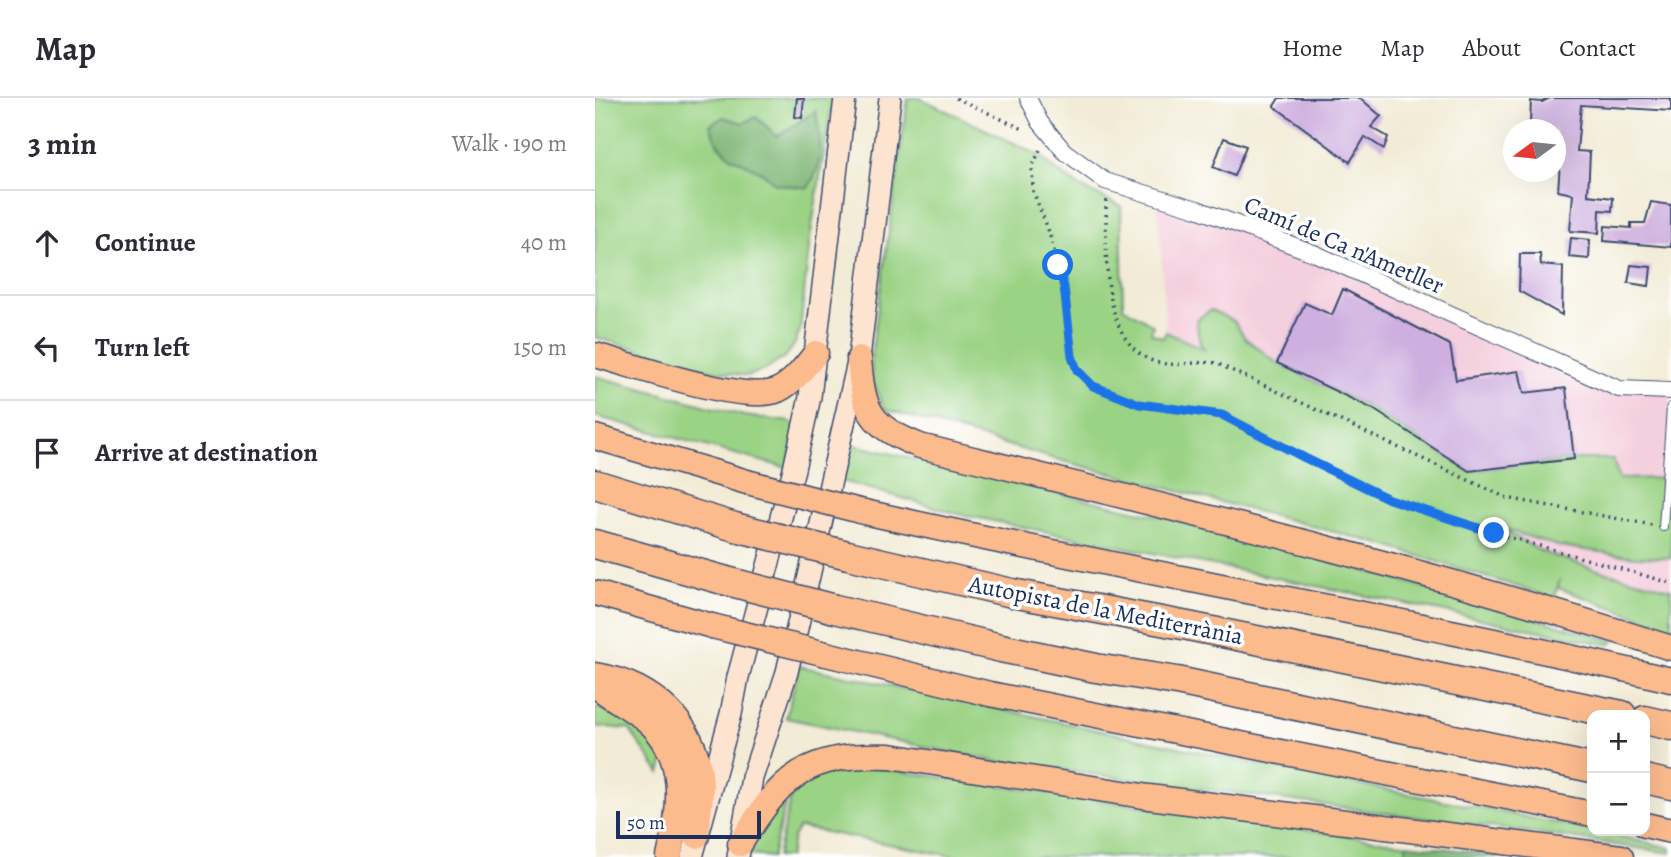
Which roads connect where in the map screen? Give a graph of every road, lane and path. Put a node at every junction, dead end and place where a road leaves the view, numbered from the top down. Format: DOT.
graph roads {
  1 [pos="845,98"];
  2 [pos="890,98"];
  3 [pos="956,98"];
  4 [pos="1028,98"];
  5 [pos="1031,133"];
  6 [pos="1039,150"];
  7 [pos="1105,194"];
  8 [pos="816,353"];
  9 [pos="595,355"];
  10 [pos="859,358"];
  11 [pos="1671,391"];
  12 [pos="1671,407"];
  13 [pos="595,436"];
  14 [pos="595,484"];
  15 [pos="1663,527"];
  16 [pos="595,544"];
  17 [pos="1671,583"];
  18 [pos="595,593"];
  19 [pos="1671,648"];
  20 [pos="595,675"];
  21 [pos="1671,680"];
  22 [pos="595,685"];
  23 [pos="1598,710"];
  24 [pos="1650,721"];
  25 [pos="1671,726"];
  26 [pos="1587,767"];
  27 [pos="1650,780"];
  28 [pos="1671,785"];
  29 [pos="1587,813"];
  30 [pos="1650,826"];
  31 [pos="1671,831"];
  32 [pos="694,847"];
  33 [pos="739,850"];
  34 [pos="669,857"];
  35 [pos="1621,857"];
  1 -- 8 [label="main road"];
  2 -- 10 [label="main road"];
  3 -- 5 [label="path"];
  4 -- 11 [label="street, Camí de Ca n'Ametller"];
  6 -- 17 [label="path"];
  7 -- 15 [label="path"];
  8 -- 9 [label="highway"];
  8 -- 32 [label="main road"];
  10 -- 19 [label="highway"];
  10 -- 33 [label="main road"];
  12 -- 15 [label="lane"];
  13 -- 21 [label="highway, bridge"];
  14 -- 23 [label="highway, Autopista de la Mediterrània, bridge"];
  16 -- 26 [label="highway, bridge"];
  18 -- 29 [label="highway, bridge"];
  20 -- 32 [label="highway"];
  22 -- 34 [label="highway"];
  24 -- 25 [label="highway"];
  27 -- 28 [label="highway"];
  30 -- 31 [label="highway"];
  33 -- 35 [label="highway"];
}
